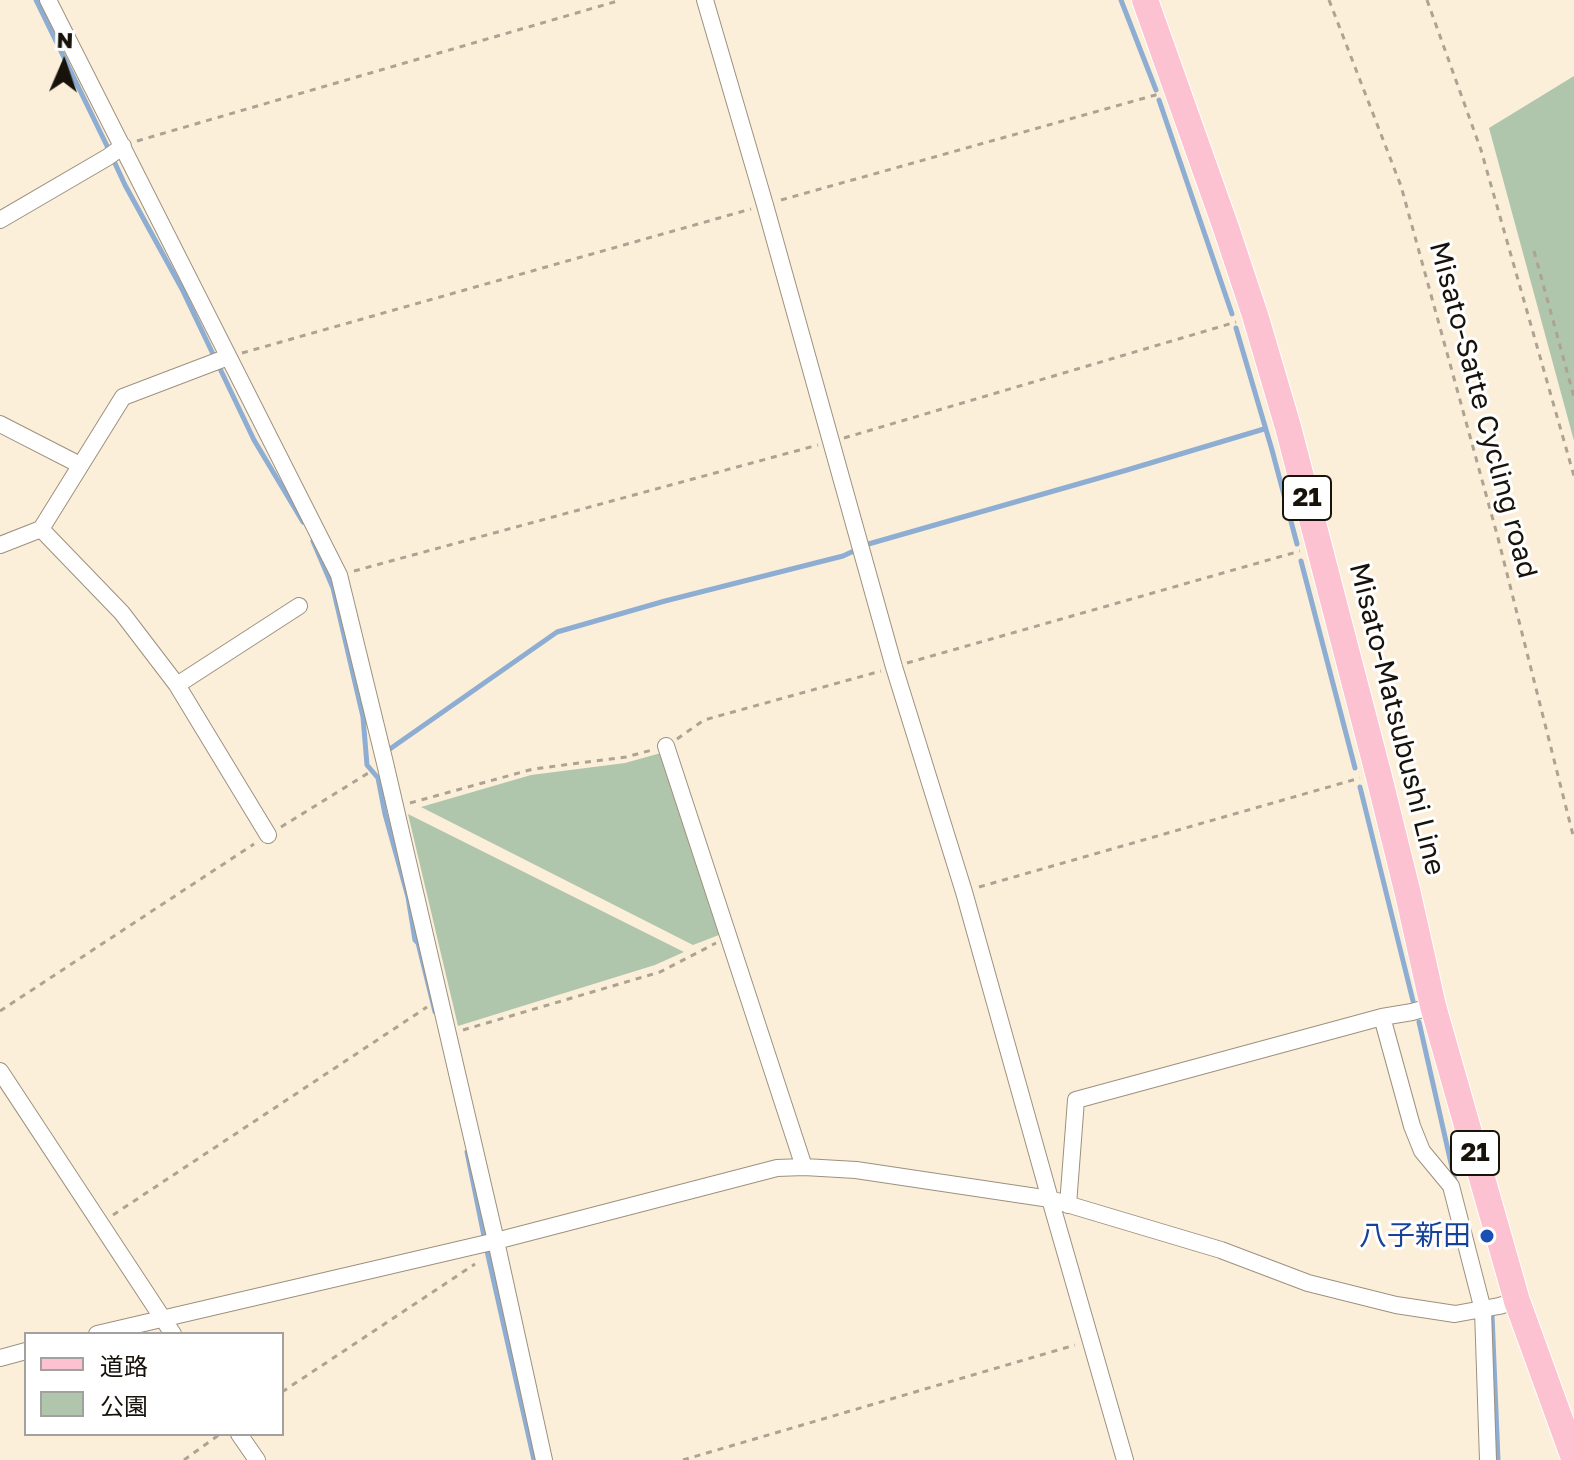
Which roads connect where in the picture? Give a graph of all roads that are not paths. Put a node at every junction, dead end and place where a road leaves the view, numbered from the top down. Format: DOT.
graph roads {
  1 [pos="48,0"];
  2 [pos="705,0"];
  3 [pos="1145,0"];
  4 [pos="123,146"];
  5 [pos="0,220"];
  6 [pos="228,357"];
  7 [pos="0,424"];
  8 [pos="80,465"];
  9 [pos="41,529"];
  10 [pos="0,545"];
  11 [pos="299,606"];
  12 [pos="177,685"];
  13 [pos="666,746"];
  14 [pos="268,835"];
  15 [pos="1433,1006"];
  16 [pos="1382,1017"];
  17 [pos="0,1071"];
  18 [pos="804,1167"];
  19 [pos="1050,1199"];
  20 [pos="1068,1205"];
  21 [pos="496,1241"];
  22 [pos="1517,1301"];
  23 [pos="1483,1310"];
  24 [pos="163,1318"];
  25 [pos="105,1332"];
  26 [pos="172,1332"];
  27 [pos="24,1352"];
  28 [pos="0,1358"];
  29 [pos="240,1436"];
  30 [pos="1574,1458"];
  31 [pos="257,1460"];
  32 [pos="544,1460"];
  33 [pos="1125,1460"];
  34 [pos="1488,1460"];
  1 -- 4 [label="street"];
  2 -- 19 [label="street"];
  3 -- 15 [label="main road, Misato-Matsubushi Line / 21"];
  4 -- 5 [label="street"];
  4 -- 6 [label="street"];
  6 -- 8 [label="street"];
  6 -- 21 [label="street"];
  7 -- 8 [label="street"];
  8 -- 9 [label="street"];
  9 -- 10 [label="street"];
  9 -- 12 [label="street"];
  11 -- 12 [label="street"];
  12 -- 14 [label="street"];
  13 -- 18 [label="street"];
  15 -- 16 [label="street"];
  15 -- 22 [label="main road, Misato-Matsubushi Line / 21"];
  16 -- 20 [label="street"];
  16 -- 23 [label="street"];
  17 -- 24 [label="street"];
  18 -- 19 [label="street"];
  18 -- 21 [label="street"];
  19 -- 20 [label="street"];
  19 -- 33 [label="street"];
  20 -- 23 [label="street"];
  21 -- 24 [label="street"];
  21 -- 32 [label="street"];
  22 -- 23 [label="street"];
  22 -- 30 [label="main road, Misato-Matsubushi Line / 21"];
  23 -- 34 [label="street"];
  24 -- 25 [label="street"];
  24 -- 26 [label="street"];
  27 -- 28 [label="street"];
  29 -- 31 [label="street"];
}
